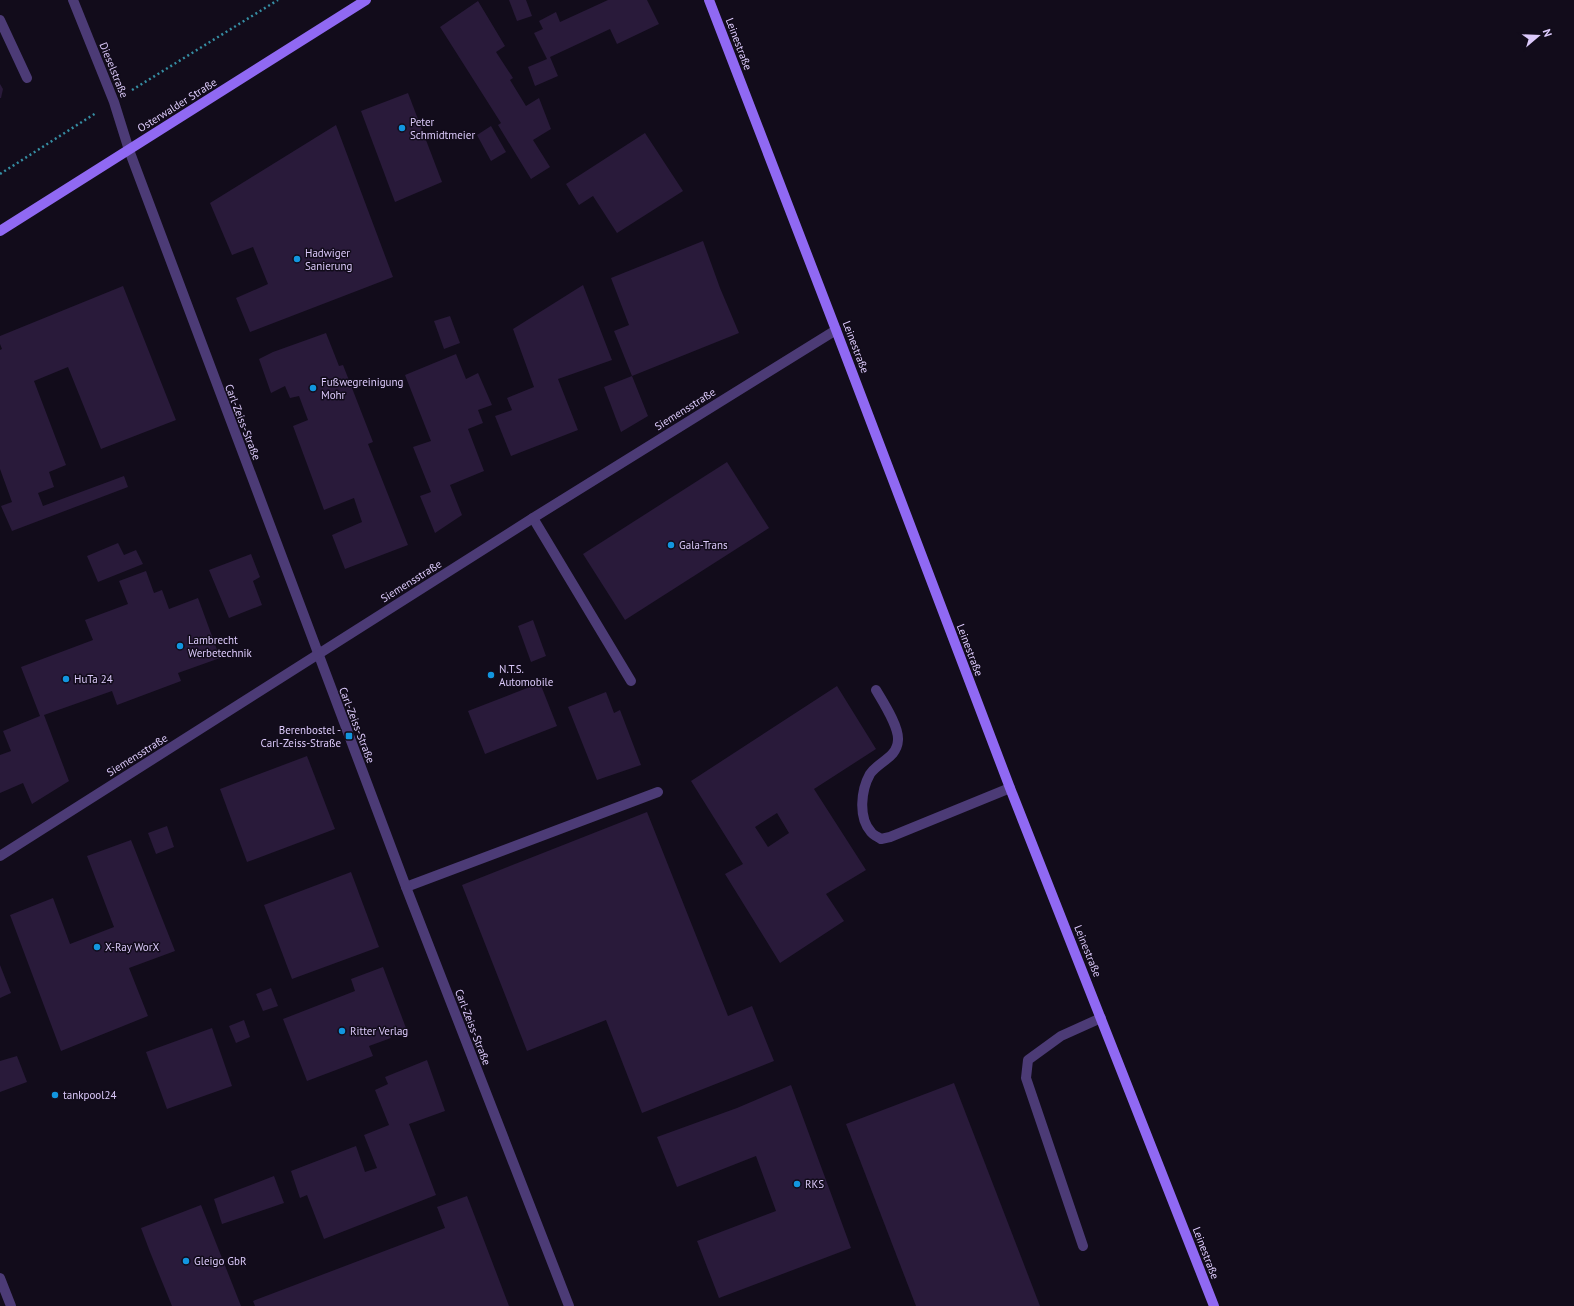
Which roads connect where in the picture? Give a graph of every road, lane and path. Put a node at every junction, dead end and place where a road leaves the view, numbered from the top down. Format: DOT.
graph roads {
  1 [pos="73,0"];
  2 [pos="278,0"];
  3 [pos="366,0"];
  4 [pos="709,0"];
  5 [pos="0,20"];
  6 [pos="27,78"];
  7 [pos="114,102"];
  8 [pos="129,150"];
  9 [pos="0,174"];
  10 [pos="0,230"];
  11 [pos="836,330"];
  12 [pos="533,518"];
  13 [pos="318,654"];
  14 [pos="631,681"];
  15 [pos="876,690"];
  16 [pos="1010,788"];
  17 [pos="658,792"];
  18 [pos="0,856"];
  19 [pos="406,887"];
  20 [pos="1101,1018"];
  21 [pos="1083,1246"];
  22 [pos="0,1278"];
  23 [pos="11,1306"];
  24 [pos="569,1306"];
  25 [pos="1214,1306"];
  1 -- 7 [label="street, Dieselstraße"];
  2 -- 7 [label="path"];
  3 -- 8 [label="street, Osterwalder Straße"];
  4 -- 11 [label="street, Leinestraße"];
  5 -- 6 [label="street"];
  7 -- 8 [label="street, Dieselstraße"];
  7 -- 9 [label="path"];
  8 -- 10 [label="street, Osterwalder Straße"];
  8 -- 13 [label="street, Carl-Zeiss-Straße"];
  11 -- 12 [label="street, Siemensstraße"];
  11 -- 16 [label="street, Leinestraße"];
  12 -- 13 [label="street, Siemensstraße"];
  12 -- 14 [label="street"];
  13 -- 18 [label="street, Siemensstraße"];
  13 -- 19 [label="street, Carl-Zeiss-Straße"];
  15 -- 16 [label="street"];
  16 -- 20 [label="street, Leinestraße"];
  17 -- 19 [label="street"];
  19 -- 24 [label="street, Carl-Zeiss-Straße"];
  20 -- 21 [label="street"];
  20 -- 25 [label="street, Leinestraße"];
  22 -- 23 [label="street"];
}
